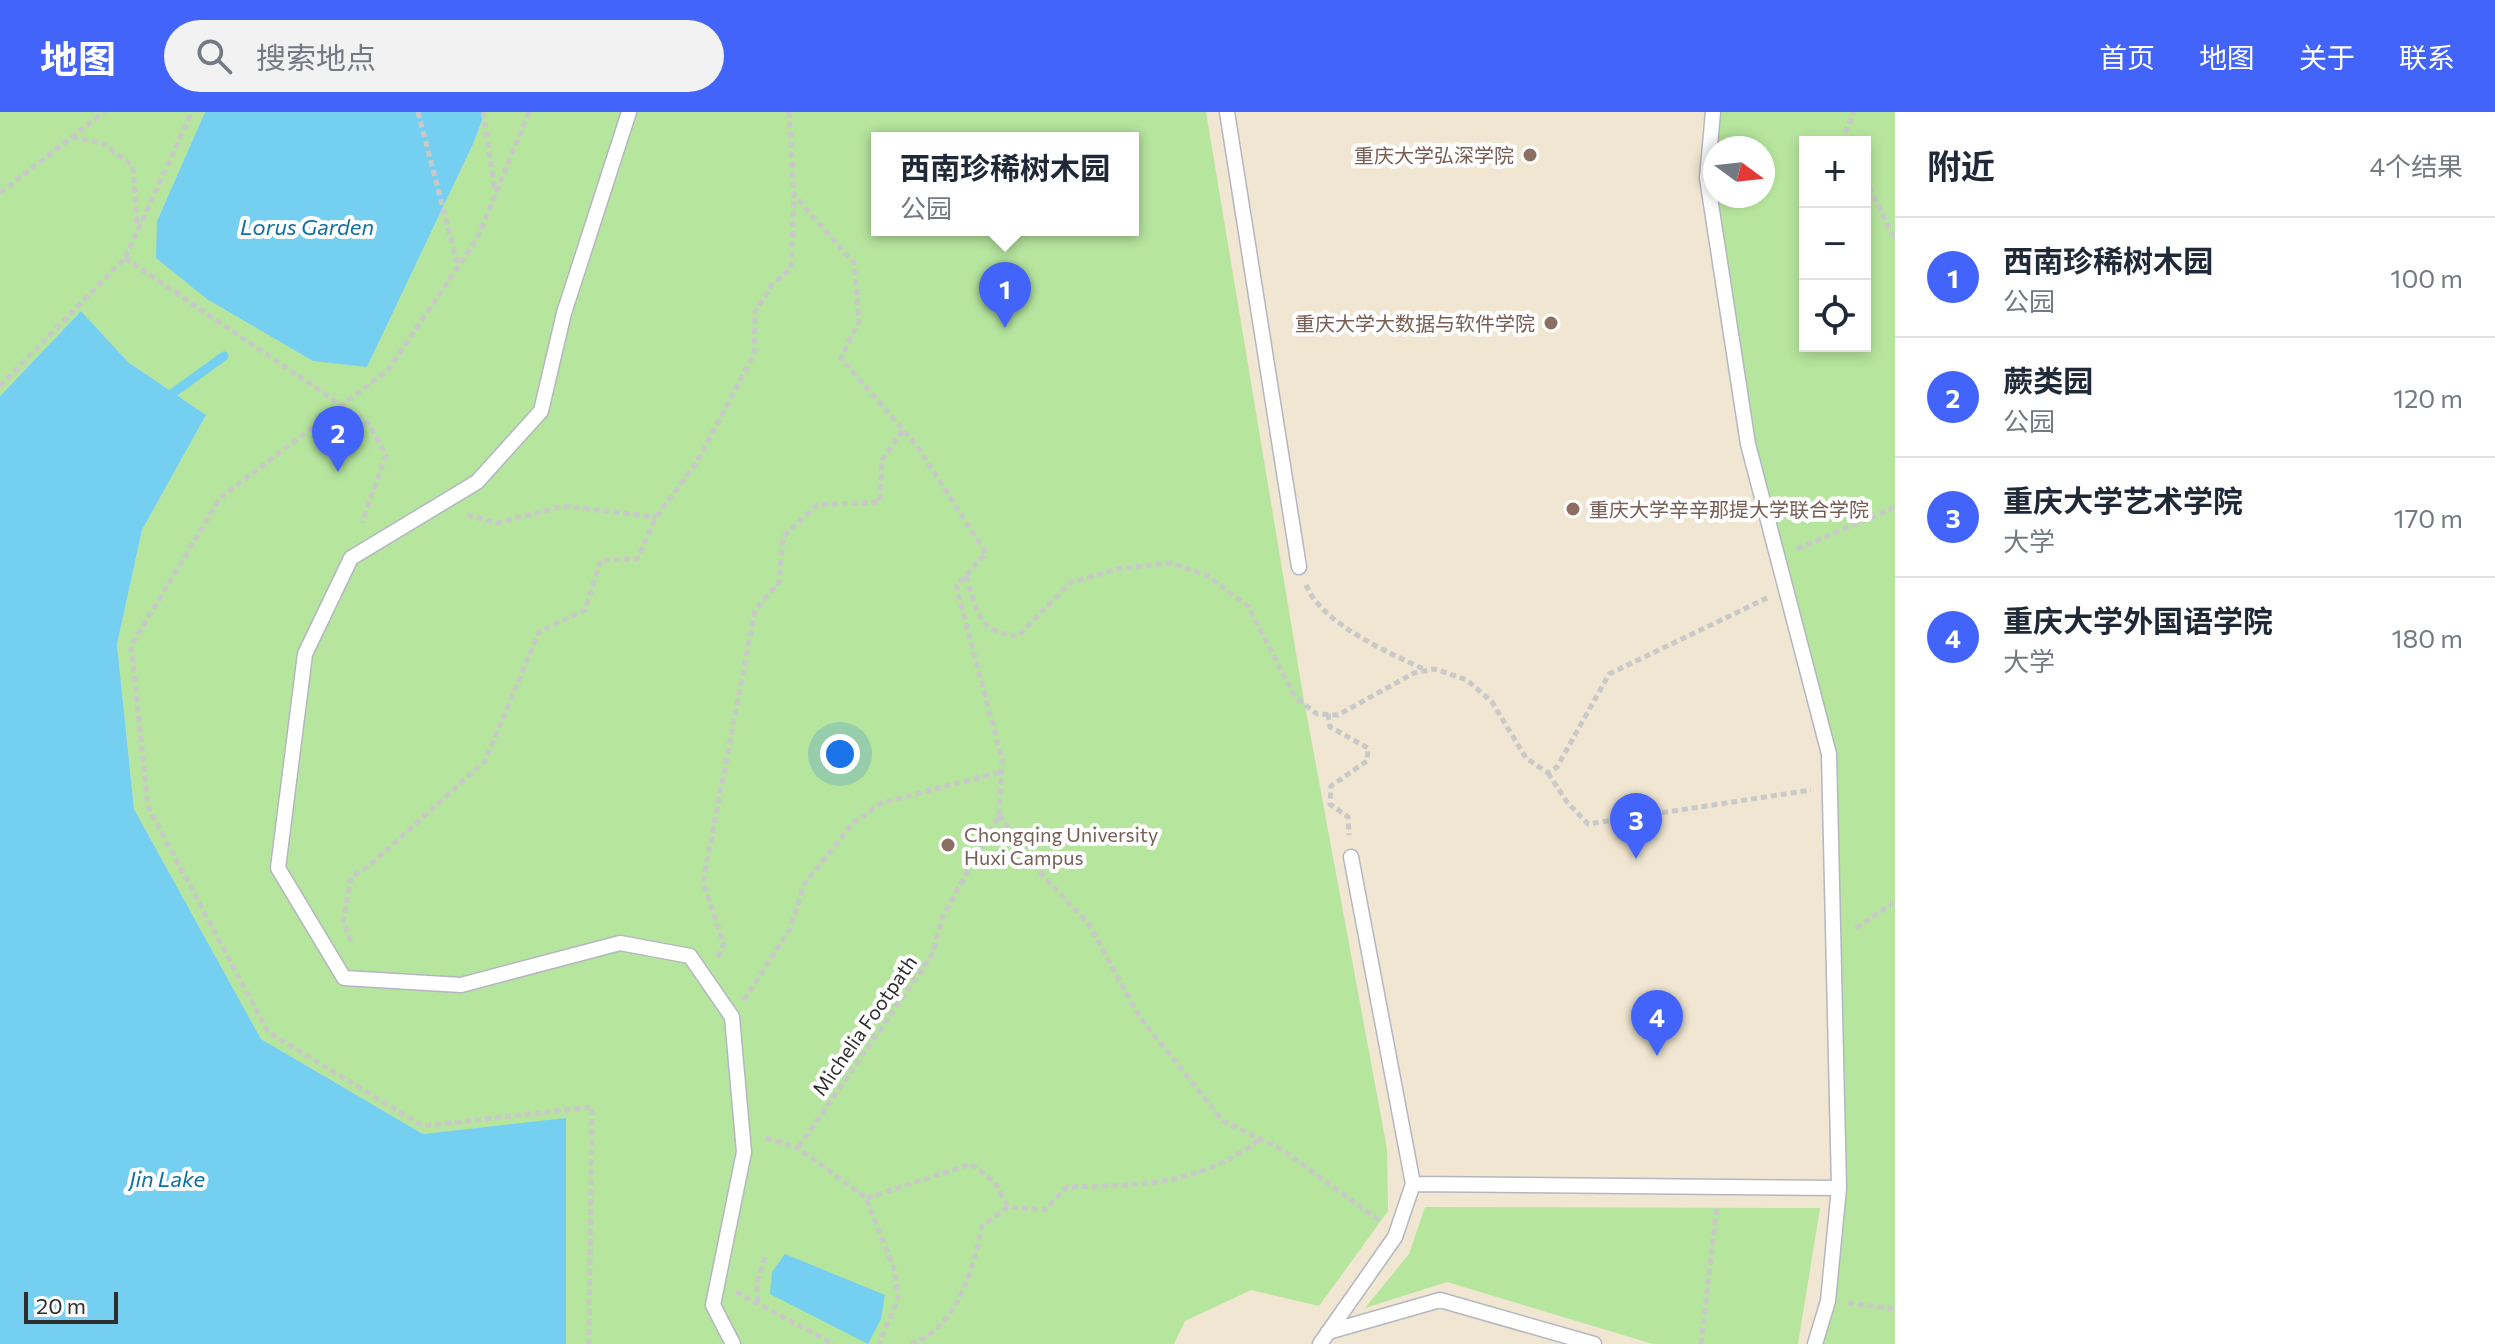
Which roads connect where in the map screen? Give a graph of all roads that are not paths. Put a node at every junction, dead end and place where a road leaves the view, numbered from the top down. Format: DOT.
graph roads {
  1 [pos="629,112"];
  2 [pos="1227,112"];
  3 [pos="1713,112"];
  4 [pos="1299,567"];
  5 [pos="1351,857"];
  6 [pos="1413,1184"];
  7 [pos="1839,1188"];
  8 [pos="1324,1338"];
  9 [pos="733,1344"];
  10 [pos="1594,1344"];
  11 [pos="1815,1344"];
  1 -- 9 [label="lane"];
  2 -- 4 [label="lane"];
  3 -- 7 [label="lane"];
  5 -- 6 [label="lane"];
  6 -- 7 [label="lane"];
  6 -- 8 [label="lane"];
  7 -- 11 [label="lane"];
  8 -- 10 [label="lane"];
}
